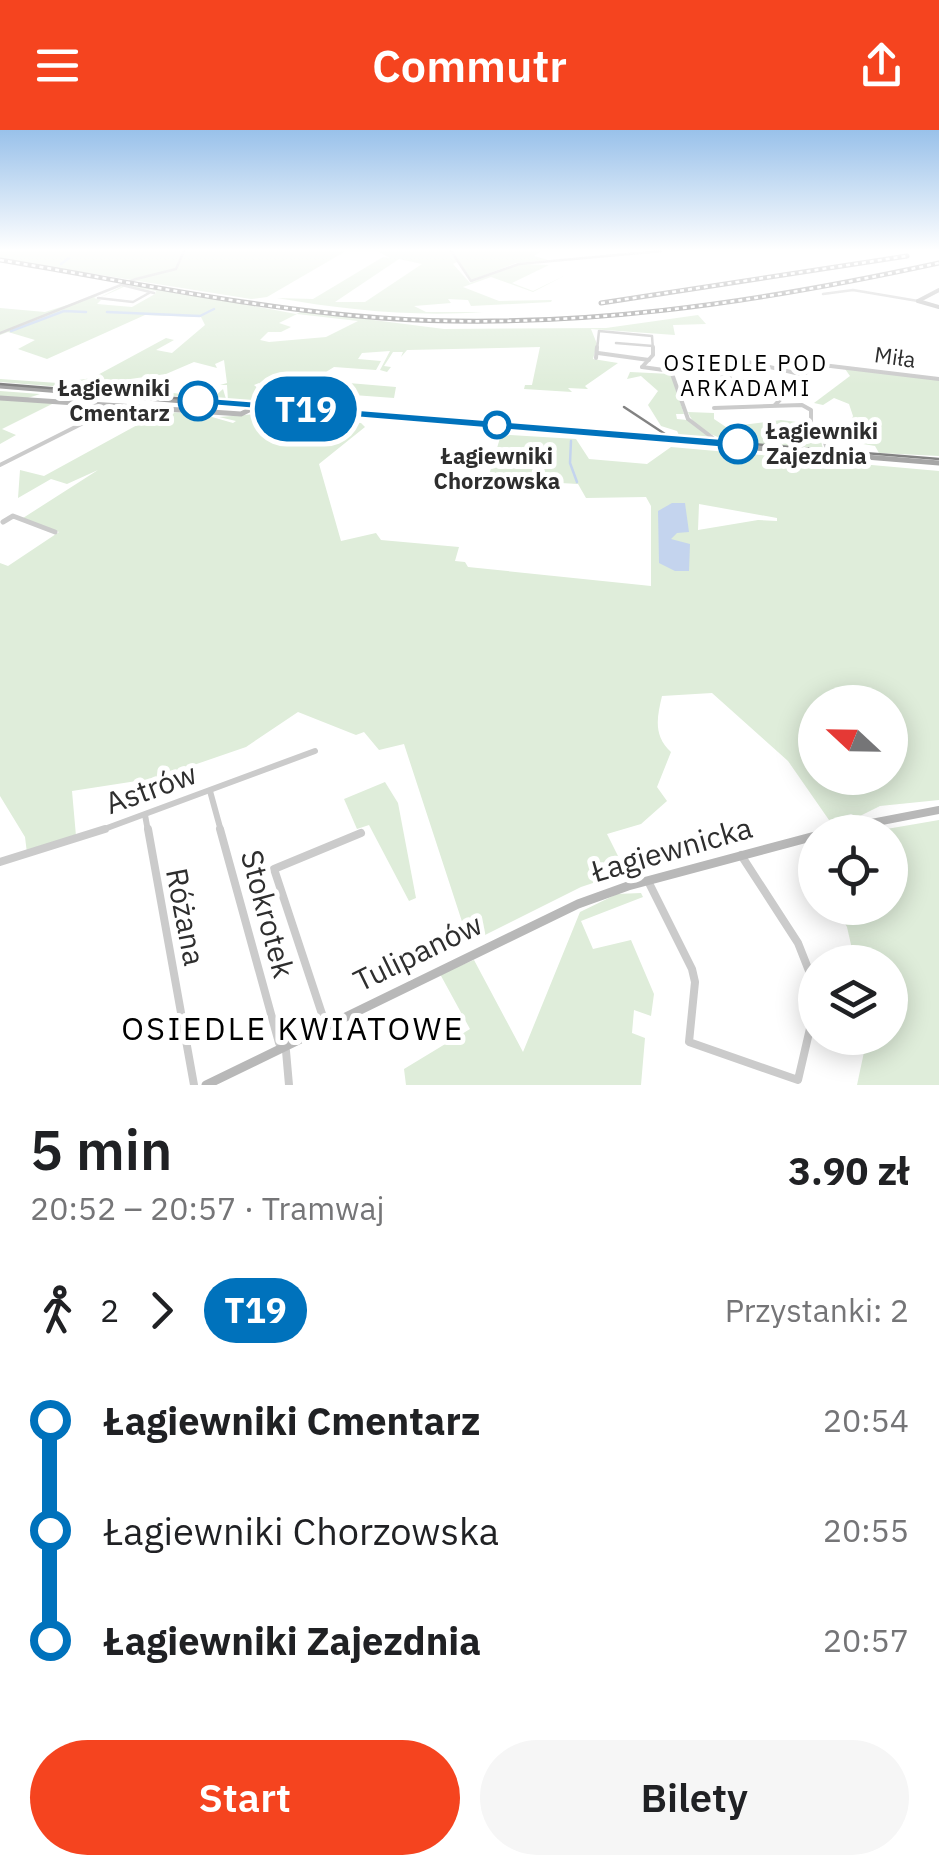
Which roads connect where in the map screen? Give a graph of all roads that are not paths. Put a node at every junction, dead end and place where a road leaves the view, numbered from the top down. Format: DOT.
graph roads {
  1 [pos="100,296"];
  2 [pos="147,296"];
  3 [pos="884,296"];
  4 [pos="928,296"];
  5 [pos="95,298"];
  6 [pos="918,301"];
  7 [pos="939,307"];
  8 [pos="0,333"];
  9 [pos="616,343"];
  10 [pos="653,346"];
  11 [pos="735,358"];
  12 [pos="649,360"];
  13 [pos="765,366"];
  14 [pos="671,371"];
  15 [pos="800,374"];
  16 [pos="939,379"];
  17 [pos="748,383"];
  18 [pos="0,388"];
  19 [pos="740,392"];
  20 [pos="68,393"];
  21 [pos="0,398"];
  22 [pos="775,405"];
  23 [pos="117,406"];
  24 [pos="714,408"];
  25 [pos="256,409"];
  26 [pos="287,412"];
  27 [pos="722,445"];
  28 [pos="828,454"];
  29 [pos="939,464"];
  30 [pos="0,465"];
  31 [pos="1,522"];
  32 [pos="56,532"];
  33 [pos="315,752"];
  34 [pos="210,791"];
  35 [pos="939,810"];
  36 [pos="144,815"];
  37 [pos="908,816"];
  38 [pos="361,833"];
  39 [pos="798,841"];
  40 [pos="742,856"];
  41 [pos="0,862"];
  42 [pos="648,881"];
  43 [pos="544,919"];
  44 [pos="799,945"];
  45 [pos="326,1026"];
  46 [pos="282,1047"];
  47 [pos="804,1055"];
  48 [pos="194,1085"];
  49 [pos="206,1085"];
  50 [pos="290,1085"];
  1 -- 5 [label="street"];
  2 -- 5 [label="street"];
  3 -- 6 [label="street"];
  4 -- 6 [label="street"];
  5 -- 8 [label="street"];
  6 -- 7 [label="street"];
  9 -- 10 [label="street"];
  10 -- 12 [label="street"];
  10 -- 12 [label="street"];
  11 -- 13 [label="street"];
  11 -- 14 [label="street"];
  11 -- 17 [label="street"];
  12 -- 14 [label="street"];
  13 -- 15 [label="street"];
  13 -- 17 [label="street"];
  14 -- 27 [label="street"];
  15 -- 16 [label="street, Miła"];
  15 -- 22 [label="street"];
  17 -- 19 [label="street"];
  18 -- 20 [label="main road"];
  18 -- 20 [label="main road"];
  20 -- 25 [label="main road"];
  21 -- 23 [label="street"];
  22 -- 24 [label="street"];
  22 -- 28 [label="street"];
  23 -- 25 [label="street"];
  23 -- 30 [label="street"];
  25 -- 26 [label="main road"];
  26 -- 27 [label="main road"];
  26 -- 29 [label="main road"];
  27 -- 28 [label="main road"];
  28 -- 29 [label="main road"];
  31 -- 32 [label="street"];
  33 -- 34 [label="street, Astrów"];
  34 -- 36 [label="street, Astrów"];
  34 -- 46 [label="street, Stokrotek"];
  35 -- 37 [label="street"];
  36 -- 41 [label="street, Astrów"];
  36 -- 48 [label="street, Różana"];
  38 -- 45 [label="street"];
  39 -- 40 [label="street, Łagiewnicka"];
  40 -- 42 [label="street, Łagiewnicka"];
  40 -- 44 [label="street"];
  42 -- 43 [label="street, Łagiewnicka"];
  42 -- 47 [label="street"];
  43 -- 45 [label="street, Tulipanów"];
  45 -- 46 [label="street, Tulipanów"];
  46 -- 49 [label="street, Tulipanów"];
  46 -- 50 [label="street, Stokrotek"];
}
